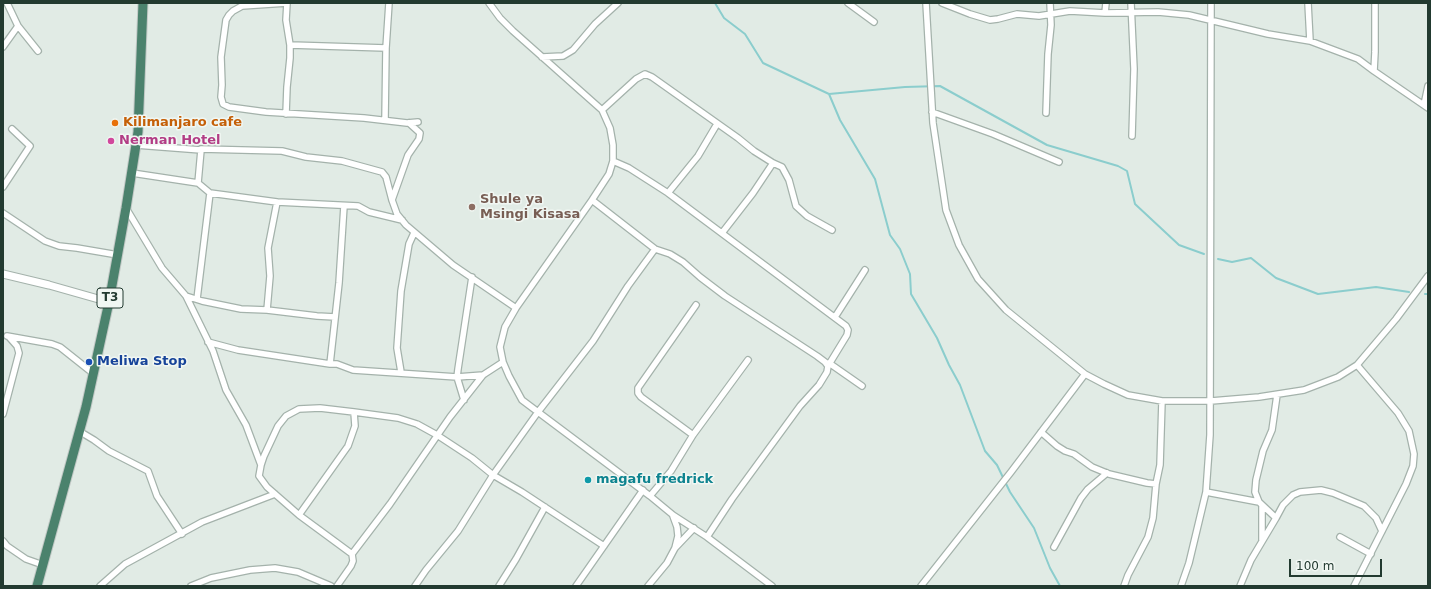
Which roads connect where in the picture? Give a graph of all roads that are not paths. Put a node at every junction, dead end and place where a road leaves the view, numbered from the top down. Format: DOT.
graph roads {
  1 [pos="7,3"];
  2 [pos="143,3"];
  3 [pos="287,3"];
  4 [pos="389,3"];
  5 [pos="489,3"];
  6 [pos="618,3"];
  7 [pos="848,3"];
  8 [pos="926,3"];
  9 [pos="942,3"];
  10 [pos="1050,3"];
  11 [pos="1106,3"];
  12 [pos="1132,3"];
  13 [pos="1211,3"];
  14 [pos="1308,3"];
  15 [pos="1374,3"];
  16 [pos="1105,13"];
  17 [pos="1132,13"];
  18 [pos="1051,14"];
  19 [pos="1211,19"];
  20 [pos="874,22"];
  21 [pos="18,26"];
  22 [pos="1310,41"];
  23 [pos="290,45"];
  24 [pos="3,47"];
  25 [pos="386,48"];
  26 [pos="38,51"];
  27 [pos="542,57"];
  28 [pos="1374,71"];
  29 [pos="1428,86"];
  30 [pos="1426,106"];
  31 [pos="602,110"];
  32 [pos="932,112"];
  33 [pos="1046,113"];
  34 [pos="286,114"];
  35 [pos="385,120"];
  36 [pos="418,122"];
  37 [pos="409,123"];
  38 [pos="717,124"];
  39 [pos="12,129"];
  40 [pos="1132,136"];
  41 [pos="136,145"];
  42 [pos="201,150"];
  43 [pos="613,161"];
  44 [pos="1058,162"];
  45 [pos="773,163"];
  46 [pos="132,173"];
  47 [pos="198,183"];
  48 [pos="3,187"];
  49 [pos="210,193"];
  50 [pos="668,193"];
  51 [pos="392,200"];
  52 [pos="592,200"];
  53 [pos="277,202"];
  54 [pos="344,206"];
  55 [pos="126,208"];
  56 [pos="3,213"];
  57 [pos="402,220"];
  58 [pos="832,230"];
  59 [pos="414,233"];
  60 [pos="722,233"];
  61 [pos="655,249"];
  62 [pos="118,255"];
  63 [pos="866,270"];
  64 [pos="3,274"];
  65 [pos="1428,276"];
  66 [pos="472,277"];
  67 [pos="186,296"];
  68 [pos="197,299"];
  69 [pos="110,302"];
  70 [pos="696,305"];
  71 [pos="516,308"];
  72 [pos="267,310"];
  73 [pos="336,317"];
  74 [pos="835,317"];
  75 [pos="5,335"];
  76 [pos="208,342"];
  77 [pos="748,360"];
  78 [pos="503,362"];
  79 [pos="330,364"];
  80 [pos="829,364"];
  81 [pos="1357,365"];
  82 [pos="401,372"];
  83 [pos="94,374"];
  84 [pos="1085,374"];
  85 [pos="483,376"];
  86 [pos="457,377"];
  87 [pos="862,386"];
  88 [pos="1277,395"];
  89 [pos="464,400"];
  90 [pos="1162,401"];
  91 [pos="1210,401"];
  92 [pos="354,412"];
  93 [pos="538,412"];
  94 [pos="3,414"];
  95 [pos="79,431"];
  96 [pos="1041,432"];
  97 [pos="437,435"];
  98 [pos="693,435"];
  99 [pos="261,465"];
  100 [pos="1107,473"];
  101 [pos="493,475"];
  102 [pos="1156,484"];
  103 [pos="643,490"];
  104 [pos="1206,492"];
  105 [pos="275,494"];
  106 [pos="650,496"];
  107 [pos="1261,504"];
  108 [pos="545,507"];
  109 [pos="299,515"];
  110 [pos="673,515"];
  111 [pos="1276,518"];
  112 [pos="694,528"];
  113 [pos="1382,531"];
  114 [pos="182,534"];
  115 [pos="707,537"];
  116 [pos="1340,537"];
  117 [pos="1262,540"];
  118 [pos="3,542"];
  119 [pos="604,546"];
  120 [pos="1054,547"];
  121 [pos="675,548"];
  122 [pos="352,554"];
  123 [pos="1371,554"];
  124 [pos="43,565"];
  125 [pos="650,585"];
  126 [pos="37,586"];
  127 [pos="100,586"];
  128 [pos="191,586"];
  129 [pos="331,586"];
  130 [pos="337,586"];
  131 [pos="415,586"];
  132 [pos="499,586"];
  133 [pos="576,586"];
  134 [pos="772,586"];
  135 [pos="921,586"];
  136 [pos="1124,586"];
  137 [pos="1181,586"];
  138 [pos="1240,586"];
  139 [pos="1354,586"];
  1 -- 21 [label="street"];
  2 -- 41 [label="highway, T3"];
  3 -- 23 [label="street"];
  3 -- 34 [label="street"];
  4 -- 25 [label="street"];
  5 -- 27 [label="street"];
  6 -- 27 [label="street"];
  7 -- 20 [label="street"];
  8 -- 32 [label="street"];
  9 -- 18 [label="street"];
  10 -- 18 [label="street"];
  11 -- 16 [label="street"];
  12 -- 17 [label="street"];
  13 -- 19 [label="street"];
  14 -- 22 [label="street"];
  15 -- 28 [label="street"];
  16 -- 17 [label="street"];
  16 -- 18 [label="street"];
  17 -- 19 [label="street"];
  17 -- 40 [label="street"];
  18 -- 33 [label="street"];
  19 -- 22 [label="street"];
  19 -- 91 [label="street"];
  21 -- 24 [label="street"];
  21 -- 26 [label="street"];
  22 -- 28 [label="street"];
  23 -- 25 [label="street"];
  23 -- 34 [label="street"];
  25 -- 35 [label="street"];
  27 -- 31 [label="street"];
  28 -- 30 [label="street"];
  29 -- 30 [label="street"];
  31 -- 38 [label="street"];
  31 -- 43 [label="street"];
  32 -- 44 [label="street"];
  32 -- 84 [label="street"];
  34 -- 35 [label="street"];
  35 -- 37 [label="street"];
  36 -- 37 [label="street"];
  37 -- 51 [label="street"];
  38 -- 45 [label="street"];
  38 -- 50 [label="street"];
  39 -- 48 [label="street"];
  41 -- 42 [label="street"];
  41 -- 46 [label="highway, T3"];
  42 -- 47 [label="street"];
  42 -- 51 [label="street"];
  43 -- 50 [label="street"];
  43 -- 52 [label="street"];
  45 -- 58 [label="street"];
  45 -- 60 [label="street"];
  46 -- 47 [label="street"];
  46 -- 55 [label="highway, T3"];
  47 -- 49 [label="street"];
  49 -- 53 [label="street"];
  49 -- 68 [label="street"];
  50 -- 60 [label="street"];
  51 -- 57 [label="street"];
  52 -- 61 [label="street"];
  52 -- 71 [label="street"];
  53 -- 54 [label="street"];
  53 -- 72 [label="street"];
  54 -- 57 [label="street"];
  54 -- 73 [label="street"];
  55 -- 62 [label="highway, T3"];
  55 -- 67 [label="street"];
  56 -- 62 [label="street"];
  57 -- 59 [label="street"];
  59 -- 66 [label="street"];
  59 -- 82 [label="street"];
  60 -- 74 [label="street"];
  61 -- 80 [label="street"];
  61 -- 93 [label="street"];
  62 -- 69 [label="highway, T3"];
  63 -- 74 [label="street"];
  64 -- 69 [label="street"];
  65 -- 81 [label="street"];
  66 -- 71 [label="street"];
  66 -- 86 [label="street"];
  67 -- 68 [label="street"];
  67 -- 76 [label="street"];
  68 -- 72 [label="street"];
  69 -- 83 [label="highway, T3"];
  70 -- 98 [label="street"];
  71 -- 78 [label="street"];
  72 -- 73 [label="street"];
  73 -- 79 [label="street"];
  74 -- 80 [label="street"];
  75 -- 83 [label="street"];
  75 -- 94 [label="street"];
  76 -- 79 [label="street"];
  76 -- 99 [label="street"];
  77 -- 98 [label="street"];
  78 -- 85 [label="street"];
  78 -- 93 [label="street"];
  79 -- 82 [label="street"];
  80 -- 87 [label="street"];
  80 -- 115 [label="street"];
  81 -- 88 [label="street"];
  81 -- 113 [label="street"];
  82 -- 86 [label="street"];
  83 -- 95 [label="highway, T3"];
  84 -- 90 [label="street"];
  84 -- 96 [label="street"];
  85 -- 86 [label="street"];
  85 -- 89 [label="street"];
  86 -- 89 [label="street"];
  88 -- 91 [label="street"];
  88 -- 107 [label="street"];
  89 -- 97 [label="street"];
  90 -- 91 [label="street"];
  90 -- 102 [label="street"];
  91 -- 104 [label="street"];
  92 -- 97 [label="street"];
  92 -- 99 [label="street"];
  92 -- 109 [label="street"];
  93 -- 101 [label="street"];
  93 -- 103 [label="street"];
  95 -- 114 [label="street"];
  95 -- 124 [label="highway, T3"];
  96 -- 100 [label="street"];
  96 -- 135 [label="street"];
  97 -- 101 [label="street"];
  97 -- 122 [label="street"];
  98 -- 106 [label="street"];
  99 -- 105 [label="street"];
  100 -- 102 [label="street"];
  100 -- 120 [label="street"];
  101 -- 108 [label="street"];
  101 -- 131 [label="street"];
  102 -- 136 [label="street"];
  103 -- 106 [label="street"];
  103 -- 119 [label="street"];
  104 -- 107 [label="street"];
  104 -- 137 [label="street"];
  105 -- 109 [label="street"];
  105 -- 114 [label="street"];
  106 -- 110 [label="street"];
  107 -- 111 [label="street"];
  107 -- 117 [label="street"];
  108 -- 119 [label="street"];
  108 -- 132 [label="street"];
  109 -- 122 [label="street"];
  110 -- 112 [label="street"];
  110 -- 121 [label="street"];
  111 -- 113 [label="street"];
  111 -- 117 [label="street"];
  112 -- 115 [label="street"];
  112 -- 121 [label="street"];
  113 -- 123 [label="street"];
  114 -- 127 [label="street"];
  115 -- 134 [label="street"];
  116 -- 123 [label="street"];
  117 -- 138 [label="street"];
  118 -- 124 [label="street"];
  119 -- 133 [label="street"];
  121 -- 125 [label="street"];
  122 -- 130 [label="street"];
  123 -- 139 [label="street"];
  124 -- 126 [label="highway, T3"];
  128 -- 129 [label="street"];
}
